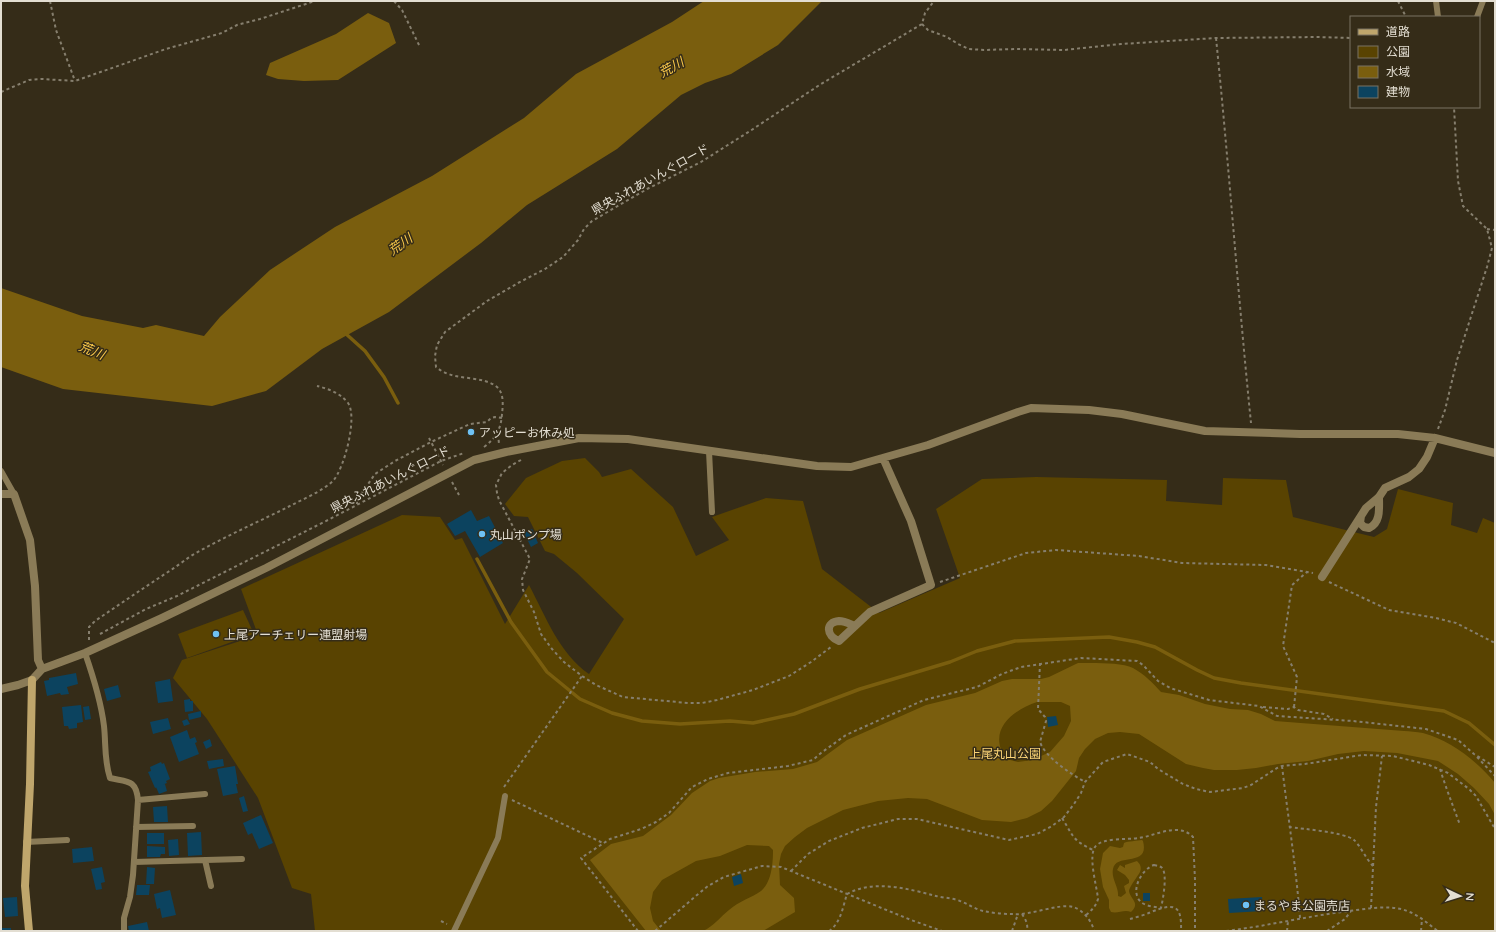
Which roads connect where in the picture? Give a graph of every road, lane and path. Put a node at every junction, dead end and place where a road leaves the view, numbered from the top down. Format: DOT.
graph roads {
  1 [pos="50,1"];
  2 [pos="315,1"];
  3 [pos="394,1"];
  4 [pos="934,1"];
  5 [pos="1398,1"];
  6 [pos="1436,1"];
  7 [pos="1483,1"];
  8 [pos="1406,16"];
  9 [pos="1438,16"];
  10 [pos="1477,16"];
  11 [pos="922,24"];
  12 [pos="1216,38"];
  13 [pos="1350,38"];
  14 [pos="420,47"];
  15 [pos="75,81"];
  16 [pos="1,92"];
  17 [pos="1454,108"];
  18 [pos="1487,229"];
  19 [pos="1495,230"];
  20 [pos="317,386"];
  21 [pos="502,418"];
  22 [pos="1252,433"];
  23 [pos="429,438"];
  24 [pos="1435,438"];
  25 [pos="431,442"];
  26 [pos="482,448"];
  27 [pos="709,451"];
  28 [pos="470,452"];
  29 [pos="1495,453"];
  30 [pos="883,458"];
  31 [pos="524,459"];
  32 [pos="441,462"];
  33 [pos="1,471"];
  34 [pos="451,480"];
  35 [pos="1,494"];
  36 [pos="14,494"];
  37 [pos="459,495"];
  38 [pos="1379,497"];
  39 [pos="357,504"];
  40 [pos="712,512"];
  41 [pos="1362,514"];
  42 [pos="1307,572"];
  43 [pos="1322,577"];
  44 [pos="931,585"];
  45 [pos="855,626"];
  46 [pos="99,635"];
  47 [pos="839,641"];
  48 [pos="1495,643"];
  49 [pos="88,651"];
  50 [pos="1040,663"];
  51 [pos="42,669"];
  52 [pos="582,676"];
  53 [pos="32,680"];
  54 [pos="1,688"];
  55 [pos="1294,706"];
  56 [pos="1260,707"];
  57 [pos="1334,720"];
  58 [pos="1474,754"];
  59 [pos="1382,756"];
  60 [pos="1282,766"];
  61 [pos="1495,767"];
  62 [pos="1440,769"];
  63 [pos="1495,776"];
  64 [pos="1084,782"];
  65 [pos="205,794"];
  66 [pos="505,796"];
  67 [pos="138,800"];
  68 [pos="1062,818"];
  69 [pos="1460,825"];
  70 [pos="192,826"];
  71 [pos="136,827"];
  72 [pos="1289,827"];
  73 [pos="1495,829"];
  74 [pos="67,840"];
  75 [pos="26,842"];
  76 [pos="603,843"];
  77 [pos="1093,850"];
  78 [pos="242,859"];
  79 [pos="205,860"];
  80 [pos="134,862"];
  81 [pos="1374,866"];
  82 [pos="791,871"];
  83 [pos="211,886"];
  84 [pos="847,894"];
  85 [pos="1161,908"];
  86 [pos="1371,908"];
  87 [pos="1352,911"];
  88 [pos="1018,914"];
  89 [pos="1022,914"];
  90 [pos="1086,915"];
  91 [pos="1300,918"];
  92 [pos="1130,919"];
  93 [pos="1422,919"];
  94 [pos="1288,921"];
  95 [pos="29,931"];
  96 [pos="124,931"];
  97 [pos="454,931"];
  98 [pos="638,931"];
  99 [pos="655,931"];
  100 [pos="829,931"];
  101 [pos="942,931"];
  102 [pos="1012,931"];
  103 [pos="1027,931"];
  104 [pos="1094,931"];
  105 [pos="1181,931"];
  106 [pos="1195,931"];
  107 [pos="1226,931"];
  108 [pos="1287,931"];
  109 [pos="1327,931"];
  110 [pos="1421,931"];
  111 [pos="1438,931"];
  1 -- 15 [label="path"];
  2 -- 15 [label="path"];
  3 -- 14 [label="path"];
  4 -- 11 [label="path"];
  5 -- 8 [label="path"];
  6 -- 9 [label="lane"];
  7 -- 10 [label="lane"];
  11 -- 12 [label="path"];
  11 -- 21 [label="path, 県央ふれあいんぐロード"];
  12 -- 13 [label="path"];
  12 -- 22 [label="path"];
  15 -- 16 [label="path"];
  17 -- 18 [label="path"];
  18 -- 19 [label="path"];
  18 -- 24 [label="path"];
  20 -- 49 [label="path"];
  21 -- 25 [label="path"];
  21 -- 26 [label="path, 県央ふれあいんぐロード"];
  22 -- 24 [label="street"];
  22 -- 30 [label="street"];
  23 -- 25 [label="path"];
  24 -- 29 [label="street"];
  24 -- 38 [label="street"];
  25 -- 32 [label="path"];
  25 -- 39 [label="path"];
  27 -- 30 [label="street"];
  27 -- 40 [label="lane"];
  27 -- 49 [label="street"];
  28 -- 32 [label="path, 県央ふれあいんぐロード"];
  30 -- 44 [label="street"];
  31 -- 52 [label="path"];
  32 -- 39 [label="path, 県央ふれあいんぐロード"];
  33 -- 36 [label="lane"];
  34 -- 37 [label="path"];
  35 -- 36 [label="street"];
  36 -- 51 [label="street"];
  38 -- 41 [label="street"];
  38 -- 41 [label="street"];
  39 -- 46 [label="path, 県央ふれあいんぐロード"];
  41 -- 43 [label="street"];
  42 -- 43 [label="path"];
  42 -- 44 [label="path"];
  42 -- 55 [label="path"];
  43 -- 48 [label="path"];
  44 -- 45 [label="street"];
  45 -- 47 [label="street"];
  45 -- 47 [label="street"];
  47 -- 52 [label="path"];
  49 -- 51 [label="street"];
  49 -- 67 [label="lane"];
  50 -- 56 [label="path"];
  50 -- 64 [label="path"];
  50 -- 76 [label="path"];
  51 -- 53 [label="street"];
  52 -- 66 [label="path"];
  53 -- 54 [label="street"];
  53 -- 75 [label="street"];
  55 -- 56 [label="path"];
  55 -- 57 [label="path"];
  56 -- 57 [label="path"];
  57 -- 58 [label="path"];
  58 -- 61 [label="path"];
  58 -- 63 [label="path"];
  59 -- 60 [label="path"];
  59 -- 62 [label="path"];
  59 -- 81 [label="path"];
  60 -- 64 [label="path"];
  60 -- 72 [label="path"];
  62 -- 69 [label="path"];
  62 -- 73 [label="path"];
  64 -- 68 [label="path"];
  65 -- 67 [label="lane"];
  66 -- 76 [label="path"];
  66 -- 97 [label="lane"];
  67 -- 71 [label="lane"];
  68 -- 77 [label="path"];
  68 -- 82 [label="path"];
  70 -- 71 [label="lane"];
  71 -- 80 [label="lane"];
  72 -- 81 [label="path"];
  72 -- 91 [label="path"];
  74 -- 75 [label="lane"];
  75 -- 95 [label="street"];
  76 -- 98 [label="path"];
  77 -- 90 [label="path"];
  77 -- 106 [label="path"];
  78 -- 79 [label="lane"];
  79 -- 80 [label="lane"];
  79 -- 83 [label="lane"];
  80 -- 96 [label="lane"];
  81 -- 86 [label="path"];
  82 -- 84 [label="path"];
  82 -- 99 [label="path"];
  84 -- 88 [label="path"];
  84 -- 100 [label="path"];
  84 -- 101 [label="path"];
  85 -- 85 [label="path"];
  85 -- 92 [label="path"];
  85 -- 105 [label="path"];
  86 -- 87 [label="path"];
  86 -- 93 [label="path"];
  87 -- 91 [label="path"];
  87 -- 109 [label="path"];
  88 -- 89 [label="path"];
  88 -- 102 [label="path"];
  89 -- 90 [label="path"];
  89 -- 103 [label="path"];
  90 -- 104 [label="path"];
  91 -- 94 [label="path"];
  93 -- 110 [label="path"];
  93 -- 111 [label="path"];
  94 -- 107 [label="path"];
  94 -- 108 [label="path"];
}
